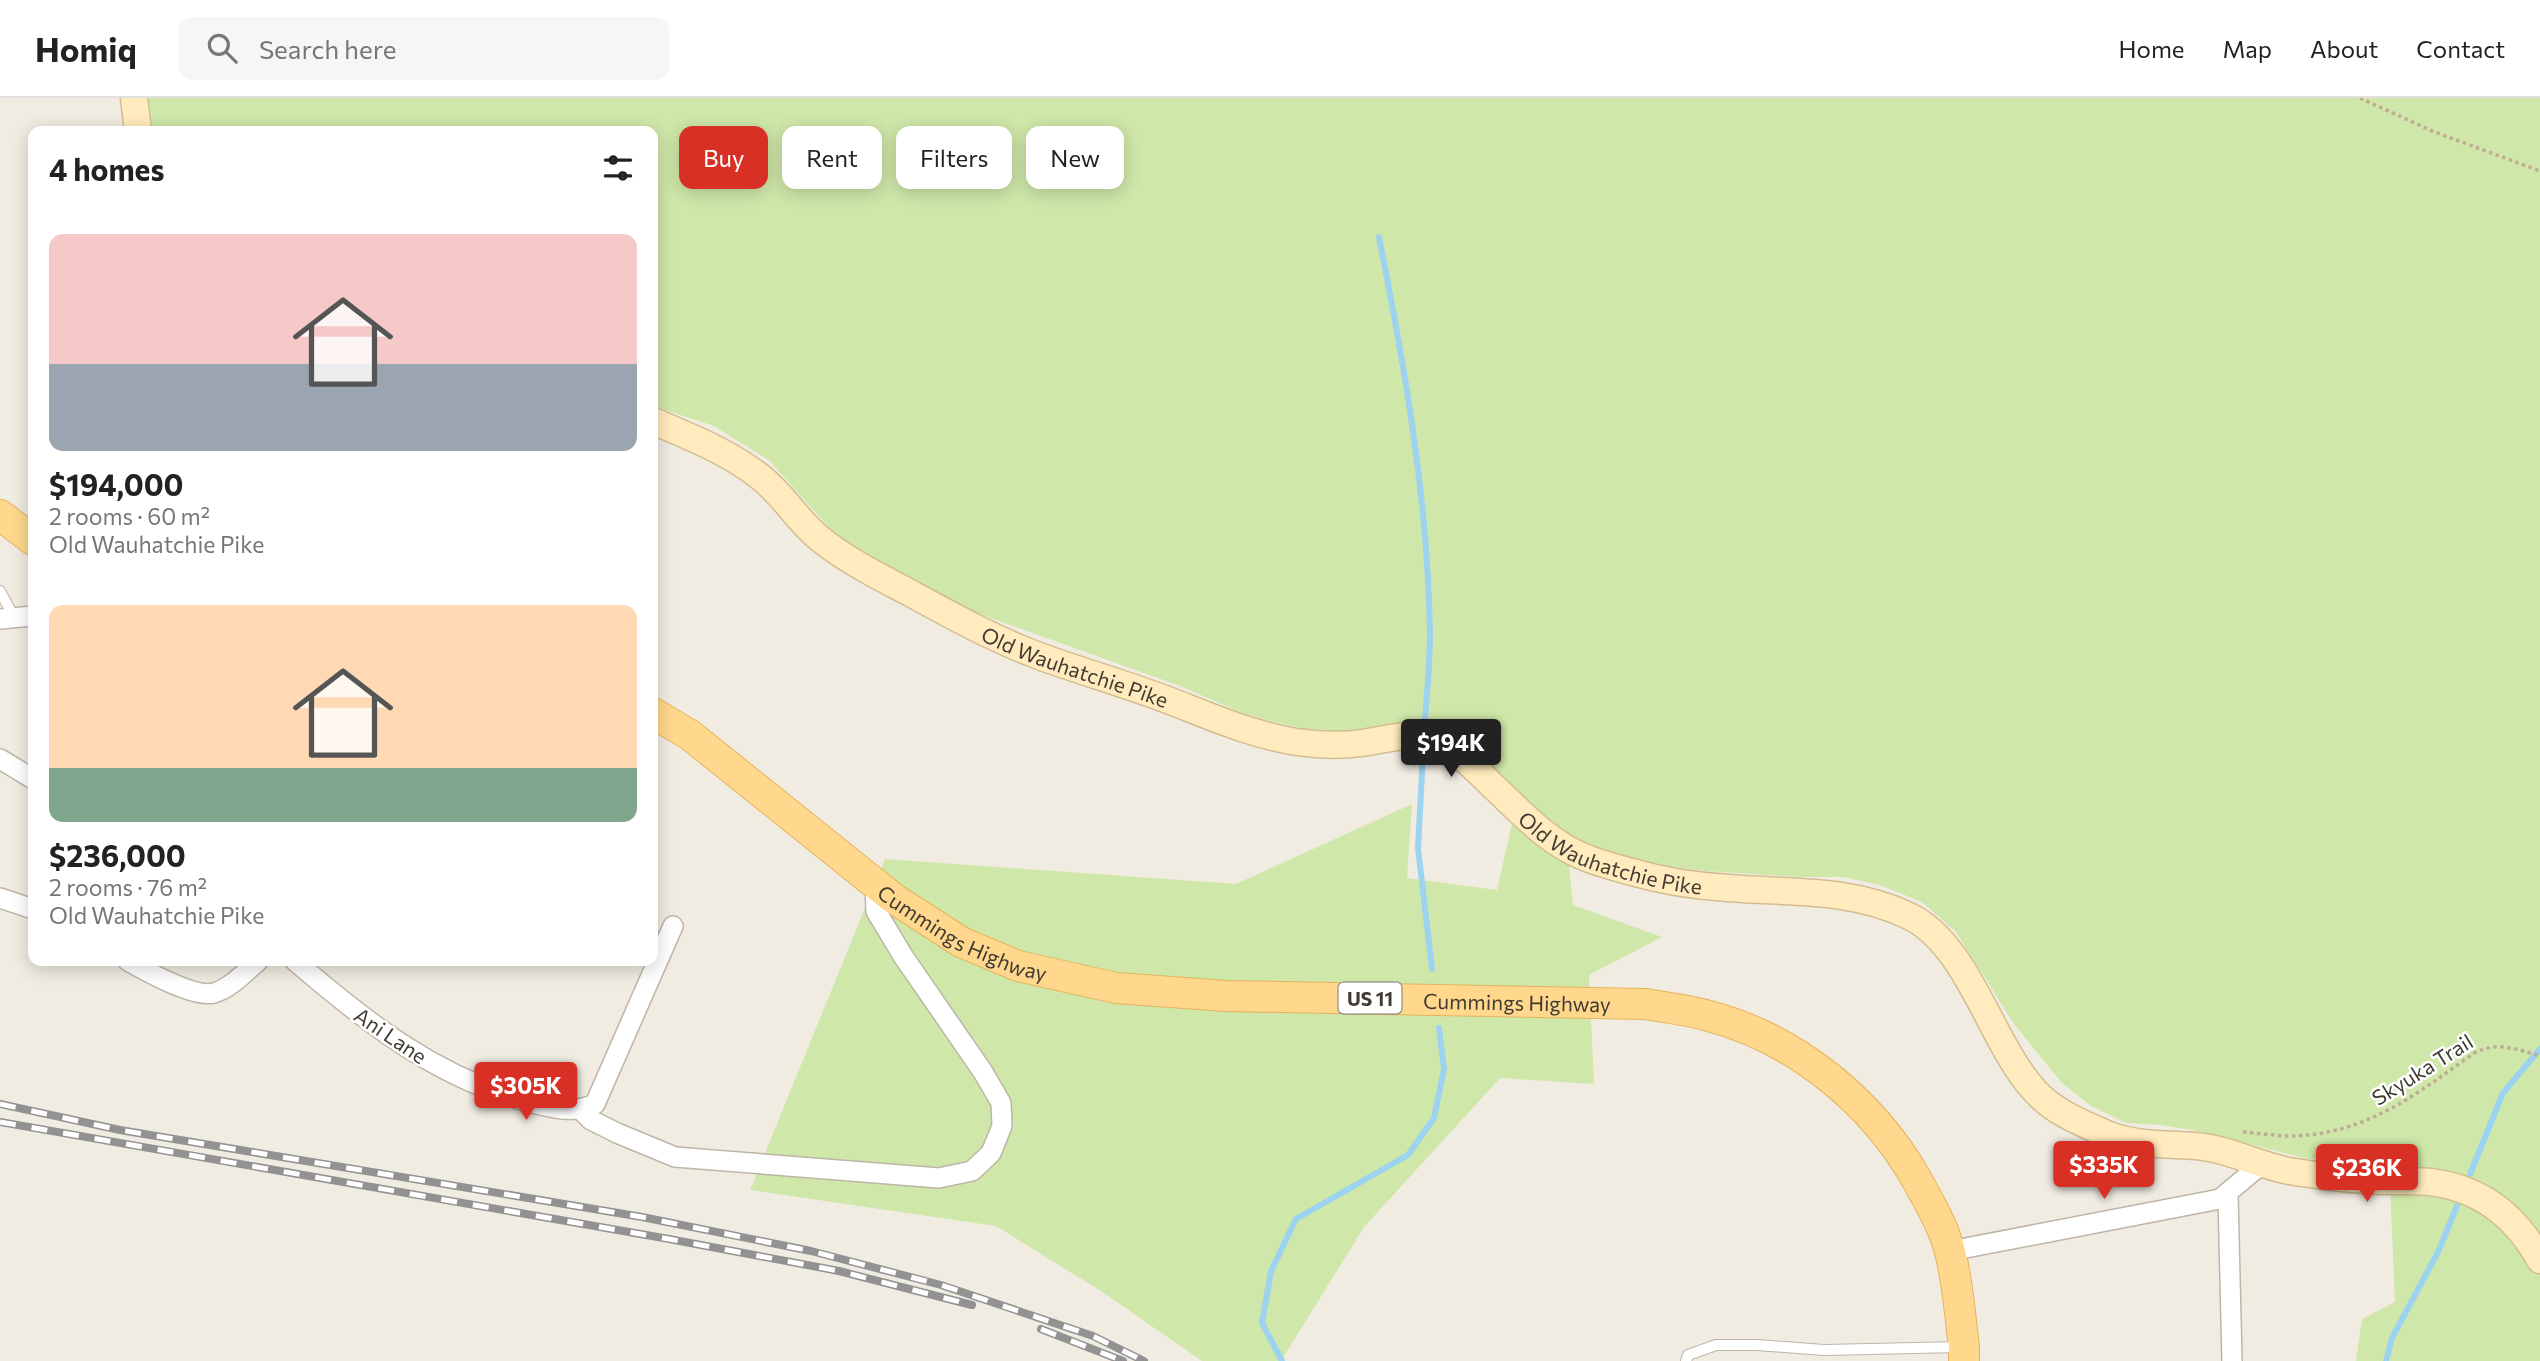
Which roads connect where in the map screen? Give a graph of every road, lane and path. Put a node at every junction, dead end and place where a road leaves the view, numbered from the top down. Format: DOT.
graph roads {
  1 [pos="134,98"];
  2 [pos="2360,98"];
  3 [pos="137,126"];
  4 [pos="2540,171"];
  5 [pos="658,423"];
  6 [pos="0,515"];
  7 [pos="28,536"];
  8 [pos="0,591"];
  9 [pos="16,617"];
  10 [pos="658,716"];
  11 [pos="0,759"];
  12 [pos="28,776"];
  13 [pos="876,885"];
  14 [pos="0,898"];
  15 [pos="28,907"];
  16 [pos="673,926"];
  17 [pos="658,960"];
  18 [pos="138,966"];
  19 [pos="252,966"];
  20 [pos="301,966"];
  21 [pos="655,966"];
  22 [pos="2540,1056"];
  23 [pos="581,1110"];
  24 [pos="2237,1132"];
  25 [pos="2263,1163"];
  26 [pos="2228,1195"];
  27 [pos="1950,1251"];
  28 [pos="2540,1260"];
  29 [pos="1964,1354"];
  30 [pos="1686,1361"];
  31 [pos="2232,1361"];
  1 -- 3 [label="main road"];
  2 -- 4 [label="path"];
  5 -- 25 [label="main road, Old Wauhatchie Pike"];
  6 -- 7 [label="main road"];
  8 -- 9 [label="lane"];
  10 -- 13 [label="main road, Cummings Highway / US 11"];
  11 -- 12 [label="street"];
  13 -- 23 [label="street"];
  13 -- 27 [label="main road, Cummings Highway / US 11"];
  14 -- 15 [label="street"];
  16 -- 17 [label="street"];
  18 -- 19 [label="street"];
  20 -- 23 [label="street, Ani Lane"];
  21 -- 23 [label="street"];
  22 -- 24 [label="path, Skyuka Trail"];
  25 -- 26 [label="street"];
  25 -- 28 [label="main road, Old Wauhatchie Pike"];
  26 -- 27 [label="street"];
  26 -- 31 [label="street"];
  27 -- 29 [label="main road, Cummings Highway / US 11"];
  29 -- 30 [label="lane"];
}
